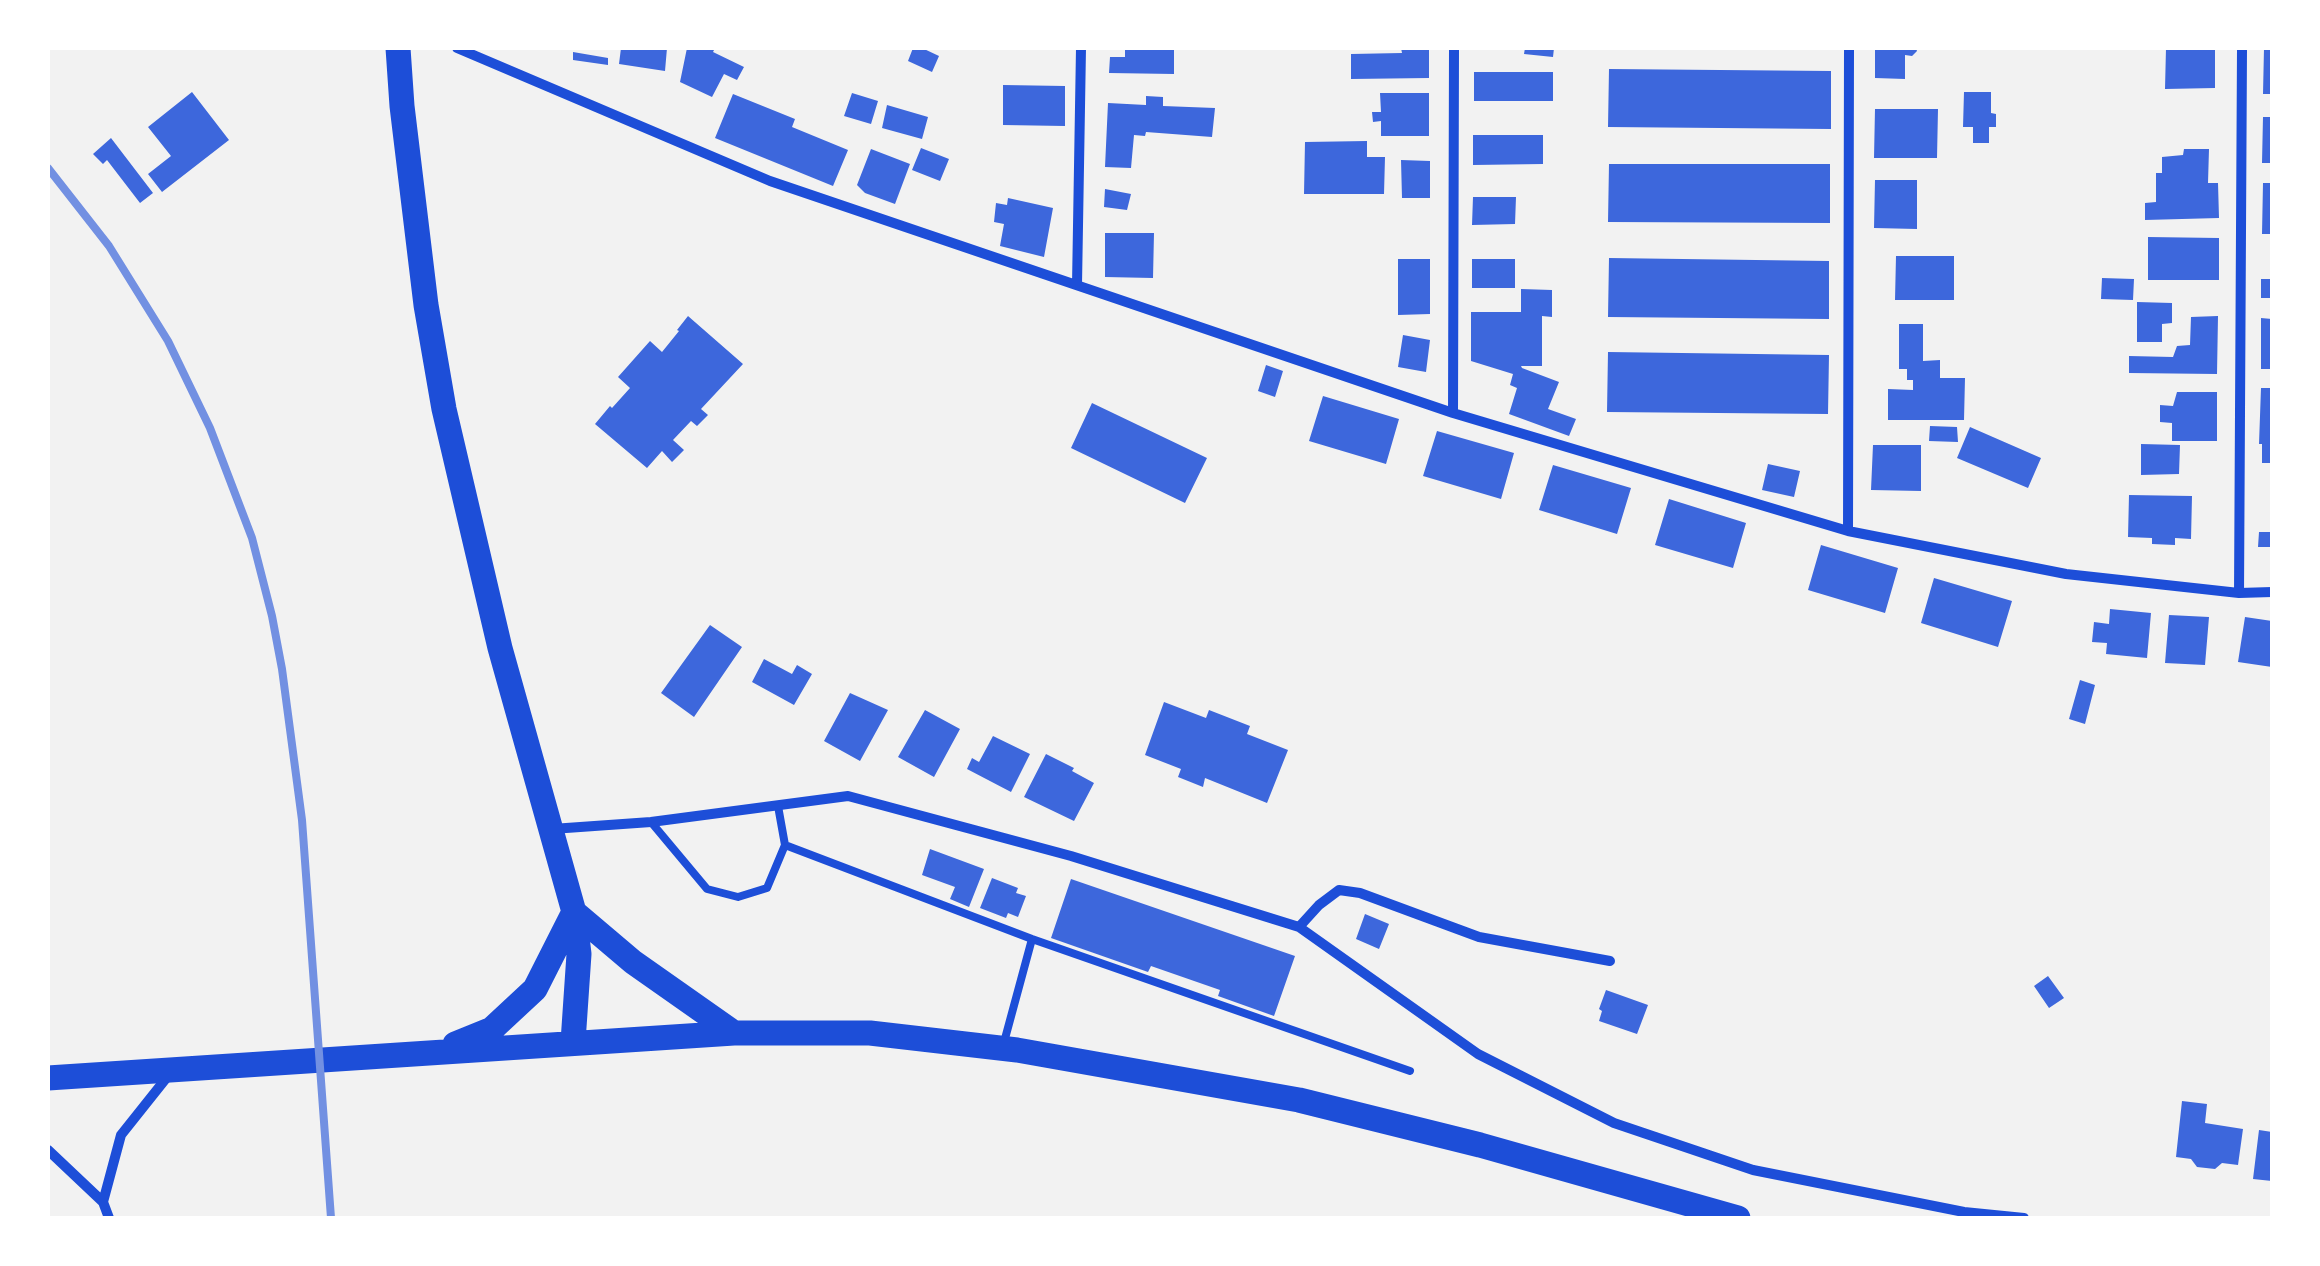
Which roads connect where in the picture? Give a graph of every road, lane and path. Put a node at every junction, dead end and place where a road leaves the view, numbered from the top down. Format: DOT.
graph roads {
  1 [pos="398,48"];
  2 [pos="457,48"];
  3 [pos="1082,48"];
  4 [pos="1454,48"];
  5 [pos="1849,48"];
  6 [pos="2242,48"];
  7 [pos="1078,285"];
  8 [pos="1453,413"];
  9 [pos="1848,531"];
  10 [pos="2272,592"];
  11 [pos="2239,593"];
  12 [pos="778,806"];
  13 [pos="651,822"];
  14 [pos="551,829"];
  15 [pos="785,846"];
  16 [pos="574,912"];
  17 [pos="1299,927"];
  18 [pos="1032,940"];
  19 [pos="1610,961"];
  20 [pos="734,1033"];
  21 [pos="573,1042"];
  22 [pos="1002,1048"];
  23 [pos="433,1054"];
  24 [pos="172,1071"];
  25 [pos="1410,1071"];
  26 [pos="48,1078"];
  27 [pos="48,1150"];
  28 [pos="104,1202"];
  29 [pos="109,1218"];
  30 [pos="1738,1218"];
  31 [pos="2024,1218"];
  1 -- 14 [label="main road"];
  2 -- 7 [label="street"];
  3 -- 7 [label="street"];
  4 -- 8 [label="street"];
  5 -- 9 [label="street"];
  6 -- 11 [label="street"];
  7 -- 8 [label="street"];
  8 -- 9 [label="street"];
  9 -- 11 [label="street"];
  10 -- 11 [label="street"];
  12 -- 13 [label="street"];
  12 -- 15 [label="lane"];
  12 -- 17 [label="street"];
  13 -- 14 [label="street"];
  13 -- 15 [label="lane"];
  14 -- 16 [label="main road"];
  15 -- 18 [label="lane"];
  16 -- 20 [label="main road"];
  16 -- 21 [label="main road"];
  16 -- 23 [label="main road"];
  17 -- 19 [label="street"];
  17 -- 31 [label="street"];
  18 -- 22 [label="lane"];
  18 -- 25 [label="lane"];
  20 -- 21 [label="main road"];
  20 -- 22 [label="main road"];
  21 -- 23 [label="main road"];
  22 -- 30 [label="main road"];
  23 -- 24 [label="main road"];
  24 -- 26 [label="main road"];
  24 -- 28 [label="street"];
  27 -- 28 [label="street"];
  28 -- 29 [label="street"];
}
